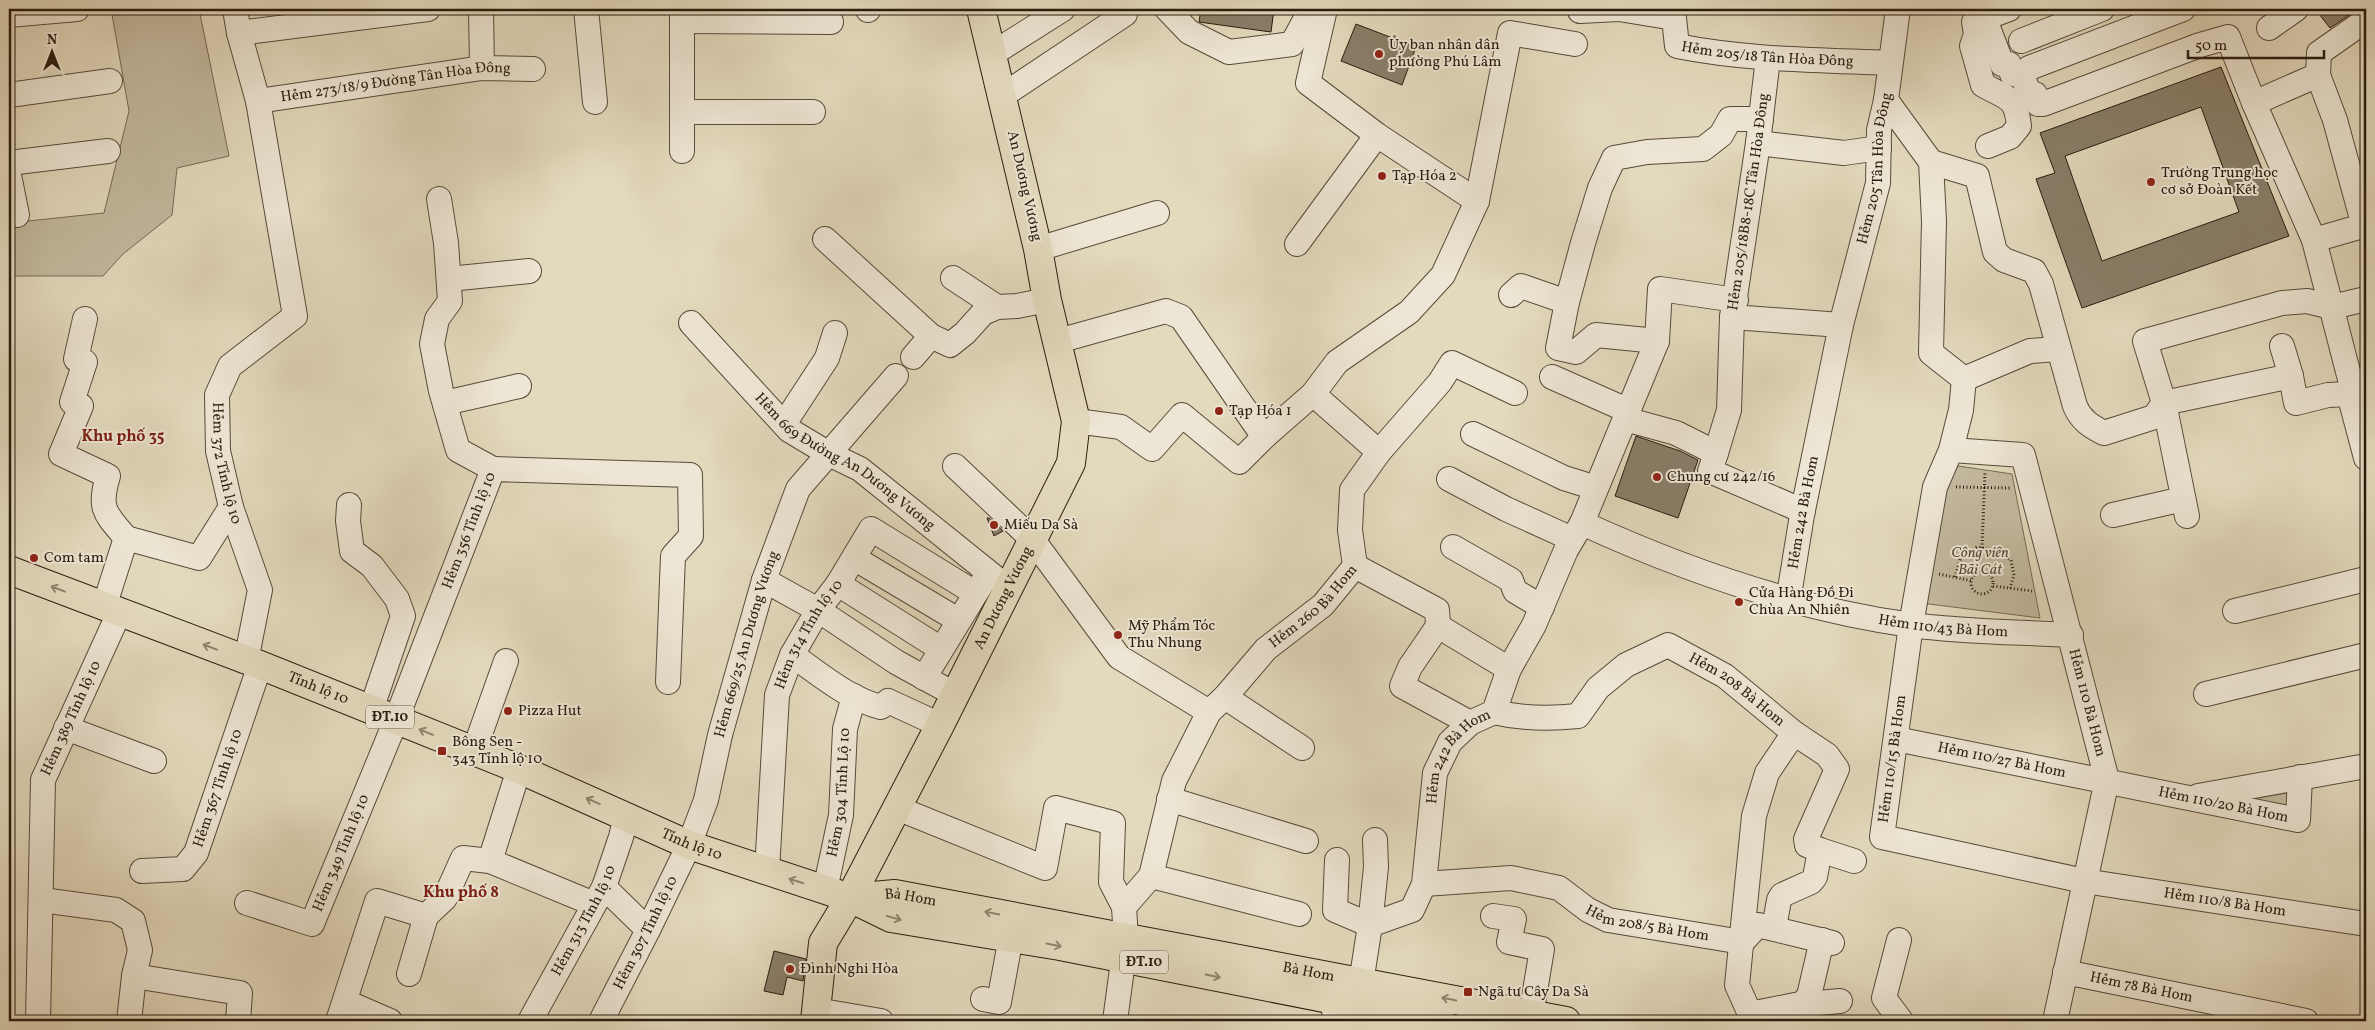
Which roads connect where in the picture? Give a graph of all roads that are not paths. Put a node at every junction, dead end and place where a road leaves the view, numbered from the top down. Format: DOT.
graph roads {
  1 [pos="77,9"];
  2 [pos="235,9"];
  3 [pos="428,9"];
  4 [pos="481,9"];
  5 [pos="586,9"];
  6 [pos="981,9"];
  7 [pos="1064,9"];
  8 [pos="1167,9"];
  9 [pos="1311,9"];
  10 [pos="1325,9"];
  11 [pos="1898,9"];
  12 [pos="2099,9"];
  13 [pos="2184,9"];
  14 [pos="2296,9"];
  15 [pos="1580,11"];
  16 [pos="1997,11"];
  17 [pos="1124,14"];
  18 [pos="9,15"];
  19 [pos="682,15"];
  20 [pos="2366,20"];
  21 [pos="831,22"];
  22 [pos="2269,28"];
  23 [pos="239,33"];
  24 [pos="2108,38"];
  25 [pos="2021,41"];
  26 [pos="1575,44"];
  27 [pos="2200,45"];
  28 [pos="992,54"];
  29 [pos="1768,58"];
  30 [pos="1890,63"];
  31 [pos="482,68"];
  32 [pos="533,69"];
  33 [pos="2025,70"];
  34 [pos="2122,74"];
  35 [pos="2318,75"];
  36 [pos="110,81"];
  37 [pos="9,95"];
  38 [pos="1002,96"];
  39 [pos="1886,100"];
  40 [pos="258,101"];
  41 [pos="595,102"];
  42 [pos="2254,103"];
  43 [pos="2027,104"];
  44 [pos="682,112"];
  45 [pos="813,112"];
  46 [pos="1761,119"];
  47 [pos="1377,135"];
  48 [pos="1758,144"];
  49 [pos="1988,146"];
  50 [pos="1879,148"];
  51 [pos="108,151"];
  52 [pos="682,151"];
  53 [pos="1930,162"];
  54 [pos="9,163"];
  55 [pos="9,175"];
  56 [pos="439,199"];
  57 [pos="1477,201"];
  58 [pos="1156,213"];
  59 [pos="17,214"];
  60 [pos="2365,225"];
  61 [pos="825,239"];
  62 [pos="2314,240"];
  63 [pos="1297,244"];
  64 [pos="1038,249"];
  65 [pos="529,271"];
  66 [pos="952,278"];
  67 [pos="449,279"];
  68 [pos="1511,295"];
  69 [pos="2366,299"];
  70 [pos="1047,300"];
  71 [pos="1566,302"];
  72 [pos="996,307"];
  73 [pos="2332,307"];
  74 [pos="1734,309"];
  75 [pos="85,319"];
  76 [pos="691,323"];
  77 [pos="1841,325"];
  78 [pos="835,333"];
  79 [pos="931,336"];
  80 [pos="1058,341"];
  81 [pos="1658,341"];
  82 [pos="2282,346"];
  83 [pos="2058,349"];
  84 [pos="913,357"];
  85 [pos="896,376"];
  86 [pos="2291,376"];
  87 [pos="1552,377"];
  88 [pos="1964,379"];
  89 [pos="2355,382"];
  90 [pos="520,386"];
  91 [pos="1514,393"];
  92 [pos="1313,394"];
  93 [pos="445,403"];
  94 [pos="2164,403"];
  95 [pos="1627,415"];
  96 [pos="1076,421"];
  97 [pos="784,424"];
  98 [pos="1473,434"];
  99 [pos="1264,436"];
  100 [pos="2365,447"];
  101 [pos="1952,450"];
  102 [pos="1379,452"];
  103 [pos="829,454"];
  104 [pos="1716,454"];
  105 [pos="955,466"];
  106 [pos="493,469"];
  107 [pos="1449,479"];
  108 [pos="1596,488"];
  109 [pos="349,505"];
  110 [pos="232,507"];
  111 [pos="1803,511"];
  112 [pos="2113,515"];
  113 [pos="1577,531"];
  114 [pos="126,538"];
  115 [pos="1033,540"];
  116 [pos="1454,547"];
  117 [pos="854,558"];
  118 [pos="1354,566"];
  119 [pos="9,570"];
  120 [pos="2366,579"];
  121 [pos="764,580"];
  122 [pos="999,580"];
  123 [pos="838,584"];
  124 [pos="975,593"];
  125 [pos="1788,601"];
  126 [pos="1542,606"];
  127 [pos="112,610"];
  128 [pos="818,610"];
  129 [pos="2235,611"];
  130 [pos="958,620"];
  131 [pos="1911,625"];
  132 [pos="1438,626"];
  133 [pos="2070,635"];
  134 [pos="941,649"];
  135 [pos="792,655"];
  136 [pos="2366,655"];
  137 [pos="506,661"];
  138 [pos="253,663"];
  139 [pos="1509,668"];
  140 [pos="924,678"];
  141 [pos="668,682"];
  142 [pos="954,694"];
  143 [pos="2206,694"];
  144 [pos="854,696"];
  145 [pos="1217,704"];
  146 [pos="370,710"];
  147 [pos="1494,712"];
  148 [pos="396,720"];
  149 [pos="1470,723"];
  150 [pos="940,725"];
  151 [pos="66,728"];
  152 [pos="1794,733"];
  153 [pos="1896,739"];
  154 [pos="1302,748"];
  155 [pos="474,751"];
  156 [pos="154,761"];
  157 [pos="2366,766"];
  158 [pos="519,769"];
  159 [pos="2300,777"];
  160 [pos="2107,780"];
  161 [pos="2186,798"];
  162 [pos="1169,800"];
  163 [pos="897,808"];
  164 [pos="626,816"];
  165 [pos="1376,840"];
  166 [pos="1306,841"];
  167 [pos="689,844"];
  168 [pos="1820,850"];
  169 [pos="1337,860"];
  170 [pos="490,861"];
  171 [pos="1854,862"];
  172 [pos="142,870"];
  173 [pos="767,872"];
  174 [pos="1150,876"];
  175 [pos="2084,881"];
  176 [pos="1424,884"];
  177 [pos="838,894"];
  178 [pos="599,896"];
  179 [pos="42,900"];
  180 [pos="247,903"];
  181 [pos="1124,908"];
  182 [pos="1300,914"];
  183 [pos="426,916"];
  184 [pos="1493,916"];
  185 [pos="2366,924"];
  186 [pos="1370,925"];
  187 [pos="1774,928"];
  188 [pos="648,930"];
  189 [pos="1010,937"];
  190 [pos="1899,940"];
  191 [pos="1742,942"];
  192 [pos="1124,949"];
  193 [pos="2065,972"];
  194 [pos="409,974"];
  195 [pos="134,976"];
  196 [pos="1361,983"];
  197 [pos="983,999"];
  198 [pos="1840,1001"];
  199 [pos="1801,1005"];
  200 [pos="1334,1010"];
  201 [pos="342,1011"];
  202 [pos="1531,1014"];
  203 [pos="815,1016"];
  204 [pos="1750,1018"];
  205 [pos="532,1020"];
  206 [pos="38,1021"];
  207 [pos="129,1021"];
  208 [pos="238,1021"];
  209 [pos="390,1021"];
  210 [pos="601,1021"];
  211 [pos="880,1021"];
  212 [pos="1115,1021"];
  213 [pos="1441,1021"];
  214 [pos="1566,1021"];
  215 [pos="1901,1021"];
  216 [pos="2055,1021"];
  217 [pos="2306,1021"];
  1 -- 18 [label="street"];
  2 -- 23 [label="street"];
  3 -- 23 [label="street"];
  4 -- 31 [label="street"];
  5 -- 41 [label="street"];
  6 -- 28 [label="main road, An Dương Vương"];
  7 -- 28 [label="street"];
  8 -- 9 [label="street"];
  10 -- 47 [label="street"];
  11 -- 30 [label="street, Hẻm 205 Tân Hòa Đông"];
  12 -- 24 [label="street"];
  12 -- 25 [label="street"];
  13 -- 24 [label="street"];
  13 -- 27 [label="street"];
  14 -- 22 [label="street"];
  15 -- 29 [label="street, Hẻm 205/18 Tân Hòa Đông"];
  16 -- 25 [label="street"];
  16 -- 33 [label="street"];
  16 -- 43 [label="street"];
  17 -- 38 [label="street"];
  19 -- 21 [label="street"];
  19 -- 44 [label="street"];
  20 -- 35 [label="street"];
  23 -- 40 [label="street"];
  24 -- 33 [label="street"];
  24 -- 34 [label="street"];
  25 -- 33 [label="street"];
  26 -- 57 [label="street"];
  27 -- 34 [label="street"];
  27 -- 42 [label="street"];
  28 -- 38 [label="main road, An Dương Vương"];
  29 -- 30 [label="street, Hẻm 205/18 Tân Hòa Đông"];
  29 -- 46 [label="street, Hẻm 205/18B8-18C Tân Hòa Đông"];
  30 -- 39 [label="street, Hẻm 205 Tân Hòa Đông"];
  31 -- 32 [label="street, Hẻm 273/18/9 Đường Tân Hòa Đông"];
  31 -- 40 [label="street, Hẻm 273/18/9 Đường Tân Hòa Đông"];
  33 -- 43 [label="street"];
  34 -- 43 [label="street"];
  35 -- 42 [label="street"];
  35 -- 60 [label="street"];
  36 -- 37 [label="street"];
  38 -- 64 [label="main road, An Dương Vương"];
  39 -- 50 [label="street, Hẻm 205 Tân Hòa Đông"];
  39 -- 53 [label="street"];
  40 -- 110 [label="street, Hẻm 372 Tỉnh lộ 10"];
  42 -- 62 [label="street"];
  43 -- 49 [label="street"];
  44 -- 45 [label="street"];
  44 -- 52 [label="street"];
  46 -- 48 [label="street, Hẻm 205/18B8-18C Tân Hòa Đông"];
  46 -- 71 [label="street"];
  47 -- 57 [label="street"];
  47 -- 63 [label="street"];
  48 -- 50 [label="street"];
  48 -- 74 [label="street, Hẻm 205/18B8-18C Tân Hòa Đông"];
  50 -- 77 [label="street, Hẻm 205 Tân Hòa Đông"];
  51 -- 54 [label="street"];
  53 -- 83 [label="street"];
  53 -- 88 [label="street"];
  55 -- 59 [label="street"];
  56 -- 67 [label="street"];
  57 -- 92 [label="street"];
  58 -- 64 [label="street"];
  60 -- 62 [label="street"];
  61 -- 79 [label="street"];
  62 -- 73 [label="street"];
  64 -- 70 [label="main road, An Dương Vương"];
  65 -- 67 [label="street"];
  66 -- 72 [label="street"];
  67 -- 93 [label="street"];
  68 -- 71 [label="street"];
  69 -- 73 [label="street"];
  70 -- 72 [label="street"];
  70 -- 80 [label="main road, An Dương Vương"];
  71 -- 81 [label="street"];
  72 -- 79 [label="street"];
  73 -- 89 [label="street"];
  73 -- 94 [label="street"];
  74 -- 77 [label="street"];
  74 -- 81 [label="street"];
  74 -- 104 [label="street, Hẻm 205/18B8-18C Tân Hòa Đông"];
  75 -- 114 [label="street"];
  76 -- 97 [label="street, Hẻm 669 Đường An Dương Vương"];
  77 -- 111 [label="street, Hẻm 242 Bà Hom"];
  78 -- 97 [label="street"];
  79 -- 84 [label="street"];
  80 -- 96 [label="main road, An Dương Vương"];
  80 -- 99 [label="street"];
  81 -- 95 [label="street, Hẻm 242 Bà Hom"];
  82 -- 86 [label="street"];
  83 -- 88 [label="street"];
  83 -- 94 [label="street"];
  85 -- 103 [label="street, Hẻm 669/25 An Dương Vương"];
  86 -- 89 [label="street"];
  86 -- 94 [label="street"];
  87 -- 95 [label="street"];
  88 -- 101 [label="street, Hẻm 110/15 Bà Hom"];
  89 -- 100 [label="street"];
  90 -- 93 [label="street"];
  91 -- 102 [label="street, Hẻm 260 Bà Hom"];
  92 -- 99 [label="street"];
  92 -- 102 [label="street"];
  93 -- 106 [label="street"];
  94 -- 112 [label="street"];
  95 -- 104 [label="street"];
  95 -- 108 [label="street, Hẻm 242 Bà Hom"];
  96 -- 99 [label="street"];
  96 -- 115 [label="main road, An Dương Vương"];
  97 -- 103 [label="street, Hẻm 669 Đường An Dương Vương"];
  98 -- 108 [label="street"];
  101 -- 131 [label="street, Hẻm 110/15 Bà Hom"];
  101 -- 133 [label="street, Hẻm 110 Bà Hom"];
  102 -- 118 [label="street, Hẻm 260 Bà Hom"];
  103 -- 121 [label="street, Hẻm 669/25 An Dương Vương"];
  103 -- 122 [label="street, Hẻm 669 Đường An Dương Vương"];
  104 -- 111 [label="street"];
  105 -- 115 [label="street"];
  106 -- 141 [label="street, Hẻm 356 Tỉnh lộ 10"];
  106 -- 148 [label="street, Hẻm 356 Tỉnh lộ 10"];
  107 -- 113 [label="street"];
  108 -- 113 [label="street, Hẻm 242 Bà Hom"];
  109 -- 146 [label="street"];
  110 -- 114 [label="street"];
  110 -- 138 [label="street, Hẻm 372 Tỉnh lộ 10"];
  111 -- 125 [label="street, Hẻm 242 Bà Hom"];
  113 -- 125 [label="street"];
  113 -- 126 [label="street, Hẻm 242 Bà Hom"];
  114 -- 127 [label="street, Hẻm 389 Tỉnh lộ 10"];
  115 -- 122 [label="main road, An Dương Vương"];
  115 -- 145 [label="street"];
  116 -- 126 [label="street"];
  117 -- 123 [label="street, Hẻm 314 Tỉnh lộ 10"];
  117 -- 124 [label="street, Hẻm 314 Tỉnh lộ 10"];
  117 -- 130 [label="street"];
  118 -- 132 [label="street"];
  118 -- 145 [label="street, Hẻm 260 Bà Hom"];
  127 -- 119 [label="main road, Tỉnh lộ 10 / ĐT.10, one-way"];
  120 -- 129 [label="street"];
  121 -- 128 [label="street"];
  121 -- 167 [label="street, Hẻm 669/25 An Dương Vương"];
  122 -- 124 [label="street"];
  122 -- 142 [label="main road, An Dương Vương"];
  123 -- 128 [label="street, Hẻm 314 Tỉnh lộ 10"];
  123 -- 134 [label="street"];
  124 -- 130 [label="street"];
  125 -- 131 [label="street, Hẻm 110/43 Bà Hom"];
  126 -- 139 [label="street, Hẻm 242 Bà Hom"];
  138 -- 127 [label="main road, Tỉnh lộ 10 / ĐT.10, one-way"];
  127 -- 151 [label="street, Hẻm 389 Tỉnh lộ 10"];
  128 -- 135 [label="street, Hẻm 314 Tỉnh lộ 10"];
  128 -- 140 [label="street"];
  130 -- 134 [label="street"];
  131 -- 133 [label="street, Hẻm 110/43 Bà Hom"];
  131 -- 153 [label="street, Hẻm 110/15 Bà Hom"];
  132 -- 139 [label="street"];
  132 -- 149 [label="street"];
  133 -- 160 [label="street, Hẻm 110 Bà Hom"];
  134 -- 140 [label="street"];
  135 -- 144 [label="street"];
  135 -- 173 [label="street, Hẻm 314 Tỉnh lộ 10"];
  136 -- 143 [label="street"];
  137 -- 155 [label="street"];
  138 -- 146 [label="main road, Tỉnh lộ 10 / ĐT.10"];
  138 -- 172 [label="street, Hẻm 367 Tỉnh lộ 10"];
  139 -- 147 [label="street, Hẻm 242 Bà Hom"];
  140 -- 142 [label="street"];
  142 -- 150 [label="main road, An Dương Vương"];
  144 -- 150 [label="street"];
  144 -- 177 [label="street, Hẻm 304 Tỉnh Lộ 10"];
  145 -- 154 [label="street"];
  145 -- 162 [label="street, Hẻm 260 Bà Hom"];
  146 -- 148 [label="main road, Tỉnh lộ 10 / ĐT.10"];
  147 -- 149 [label="street, Hẻm 242 Bà Hom"];
  147 -- 152 [label="street, Hẻm 208 Bà Hom"];
  155 -- 148 [label="main road, Tỉnh lộ 10 / ĐT.10, one-way"];
  148 -- 180 [label="street, Hẻm 349 Tỉnh lộ 10"];
  149 -- 176 [label="street, Hẻm 242 Bà Hom"];
  150 -- 163 [label="main road, An Dương Vương"];
  151 -- 156 [label="street"];
  151 -- 179 [label="street, Hẻm 389 Tỉnh lộ 10"];
  152 -- 168 [label="street"];
  152 -- 191 [label="street, Hẻm 208 Bà Hom"];
  153 -- 160 [label="street, Hẻm 110/27 Bà Hom"];
  153 -- 175 [label="street, Hẻm 110/15 Bà Hom"];
  155 -- 158 [label="main road, Tỉnh lộ 10 / ĐT.10"];
  157 -- 159 [label="street"];
  164 -- 158 [label="main road, Tỉnh lộ 10 / ĐT.10, one-way"];
  158 -- 170 [label="street"];
  159 -- 161 [label="street"];
  159 -- 161 [label="street, Hẻm 110/20 Bà Hom"];
  160 -- 161 [label="street, Hẻm 110/20 Bà Hom"];
  160 -- 175 [label="street, Hẻm 110 Bà Hom"];
  162 -- 166 [label="street"];
  162 -- 174 [label="street, Hẻm 260 Bà Hom"];
  163 -- 177 [label="main road, An Dương Vương"];
  163 -- 181 [label="street"];
  164 -- 167 [label="main road, Tỉnh lộ 10 / ĐT.10"];
  164 -- 178 [label="street, Hẻm 313 Tỉnh lộ 10"];
  165 -- 186 [label="street"];
  167 -- 173 [label="main road, Tỉnh lộ 10 / ĐT.10"];
  167 -- 188 [label="street, Hẻm 307 Tỉnh lộ 10"];
  168 -- 171 [label="street"];
  168 -- 187 [label="street"];
  169 -- 186 [label="street"];
  170 -- 178 [label="street"];
  170 -- 183 [label="street"];
  177 -- 173 [label="main road, Tỉnh lộ 10 / ĐT.10, one-way"];
  174 -- 181 [label="street, Hẻm 260 Bà Hom"];
  174 -- 182 [label="street"];
  175 -- 185 [label="street, Hẻm 110/8 Bà Hom"];
  175 -- 193 [label="street, Hẻm 110 Bà Hom"];
  176 -- 186 [label="street, Hẻm 242 Bà Hom"];
  176 -- 191 [label="street, Hẻm 208/5 Bà Hom"];
  177 -- 189 [label="main road, Bà Hom / ĐT.10, one-way"];
  192 -- 177 [label="main road, Bà Hom / ĐT.10, one-way"];
  177 -- 203 [label="main road, An Dương Vương"];
  178 -- 188 [label="street"];
  178 -- 205 [label="street, Hẻm 313 Tỉnh lộ 10"];
  179 -- 195 [label="street"];
  179 -- 206 [label="street, Hẻm 389 Tỉnh lộ 10"];
  181 -- 192 [label="street"];
  183 -- 194 [label="street"];
  183 -- 201 [label="street"];
  184 -- 202 [label="street"];
  186 -- 196 [label="street"];
  187 -- 191 [label="street"];
  187 -- 199 [label="street"];
  188 -- 210 [label="street, Hẻm 307 Tỉnh lộ 10"];
  189 -- 192 [label="main road, Bà Hom / ĐT.10, one-way"];
  189 -- 197 [label="street"];
  190 -- 215 [label="street"];
  191 -- 204 [label="street, Hẻm 208 Bà Hom"];
  192 -- 196 [label="main road, Bà Hom / ĐT.10"];
  192 -- 200 [label="main road, Bà Hom / ĐT.10, one-way"];
  192 -- 212 [label="street"];
  193 -- 216 [label="street, Hẻm 110 Bà Hom"];
  193 -- 217 [label="street, Hẻm 78 Bà Hom"];
  195 -- 207 [label="street"];
  195 -- 208 [label="street"];
  202 -- 196 [label="main road, Bà Hom / ĐT.10, one-way"];
  198 -- 199 [label="street"];
  199 -- 204 [label="street"];
  200 -- 213 [label="main road, Bà Hom / ĐT.10"];
  201 -- 209 [label="street"];
  202 -- 214 [label="main road, Bà Hom / ĐT.10"];
  203 -- 211 [label="street"];
}
